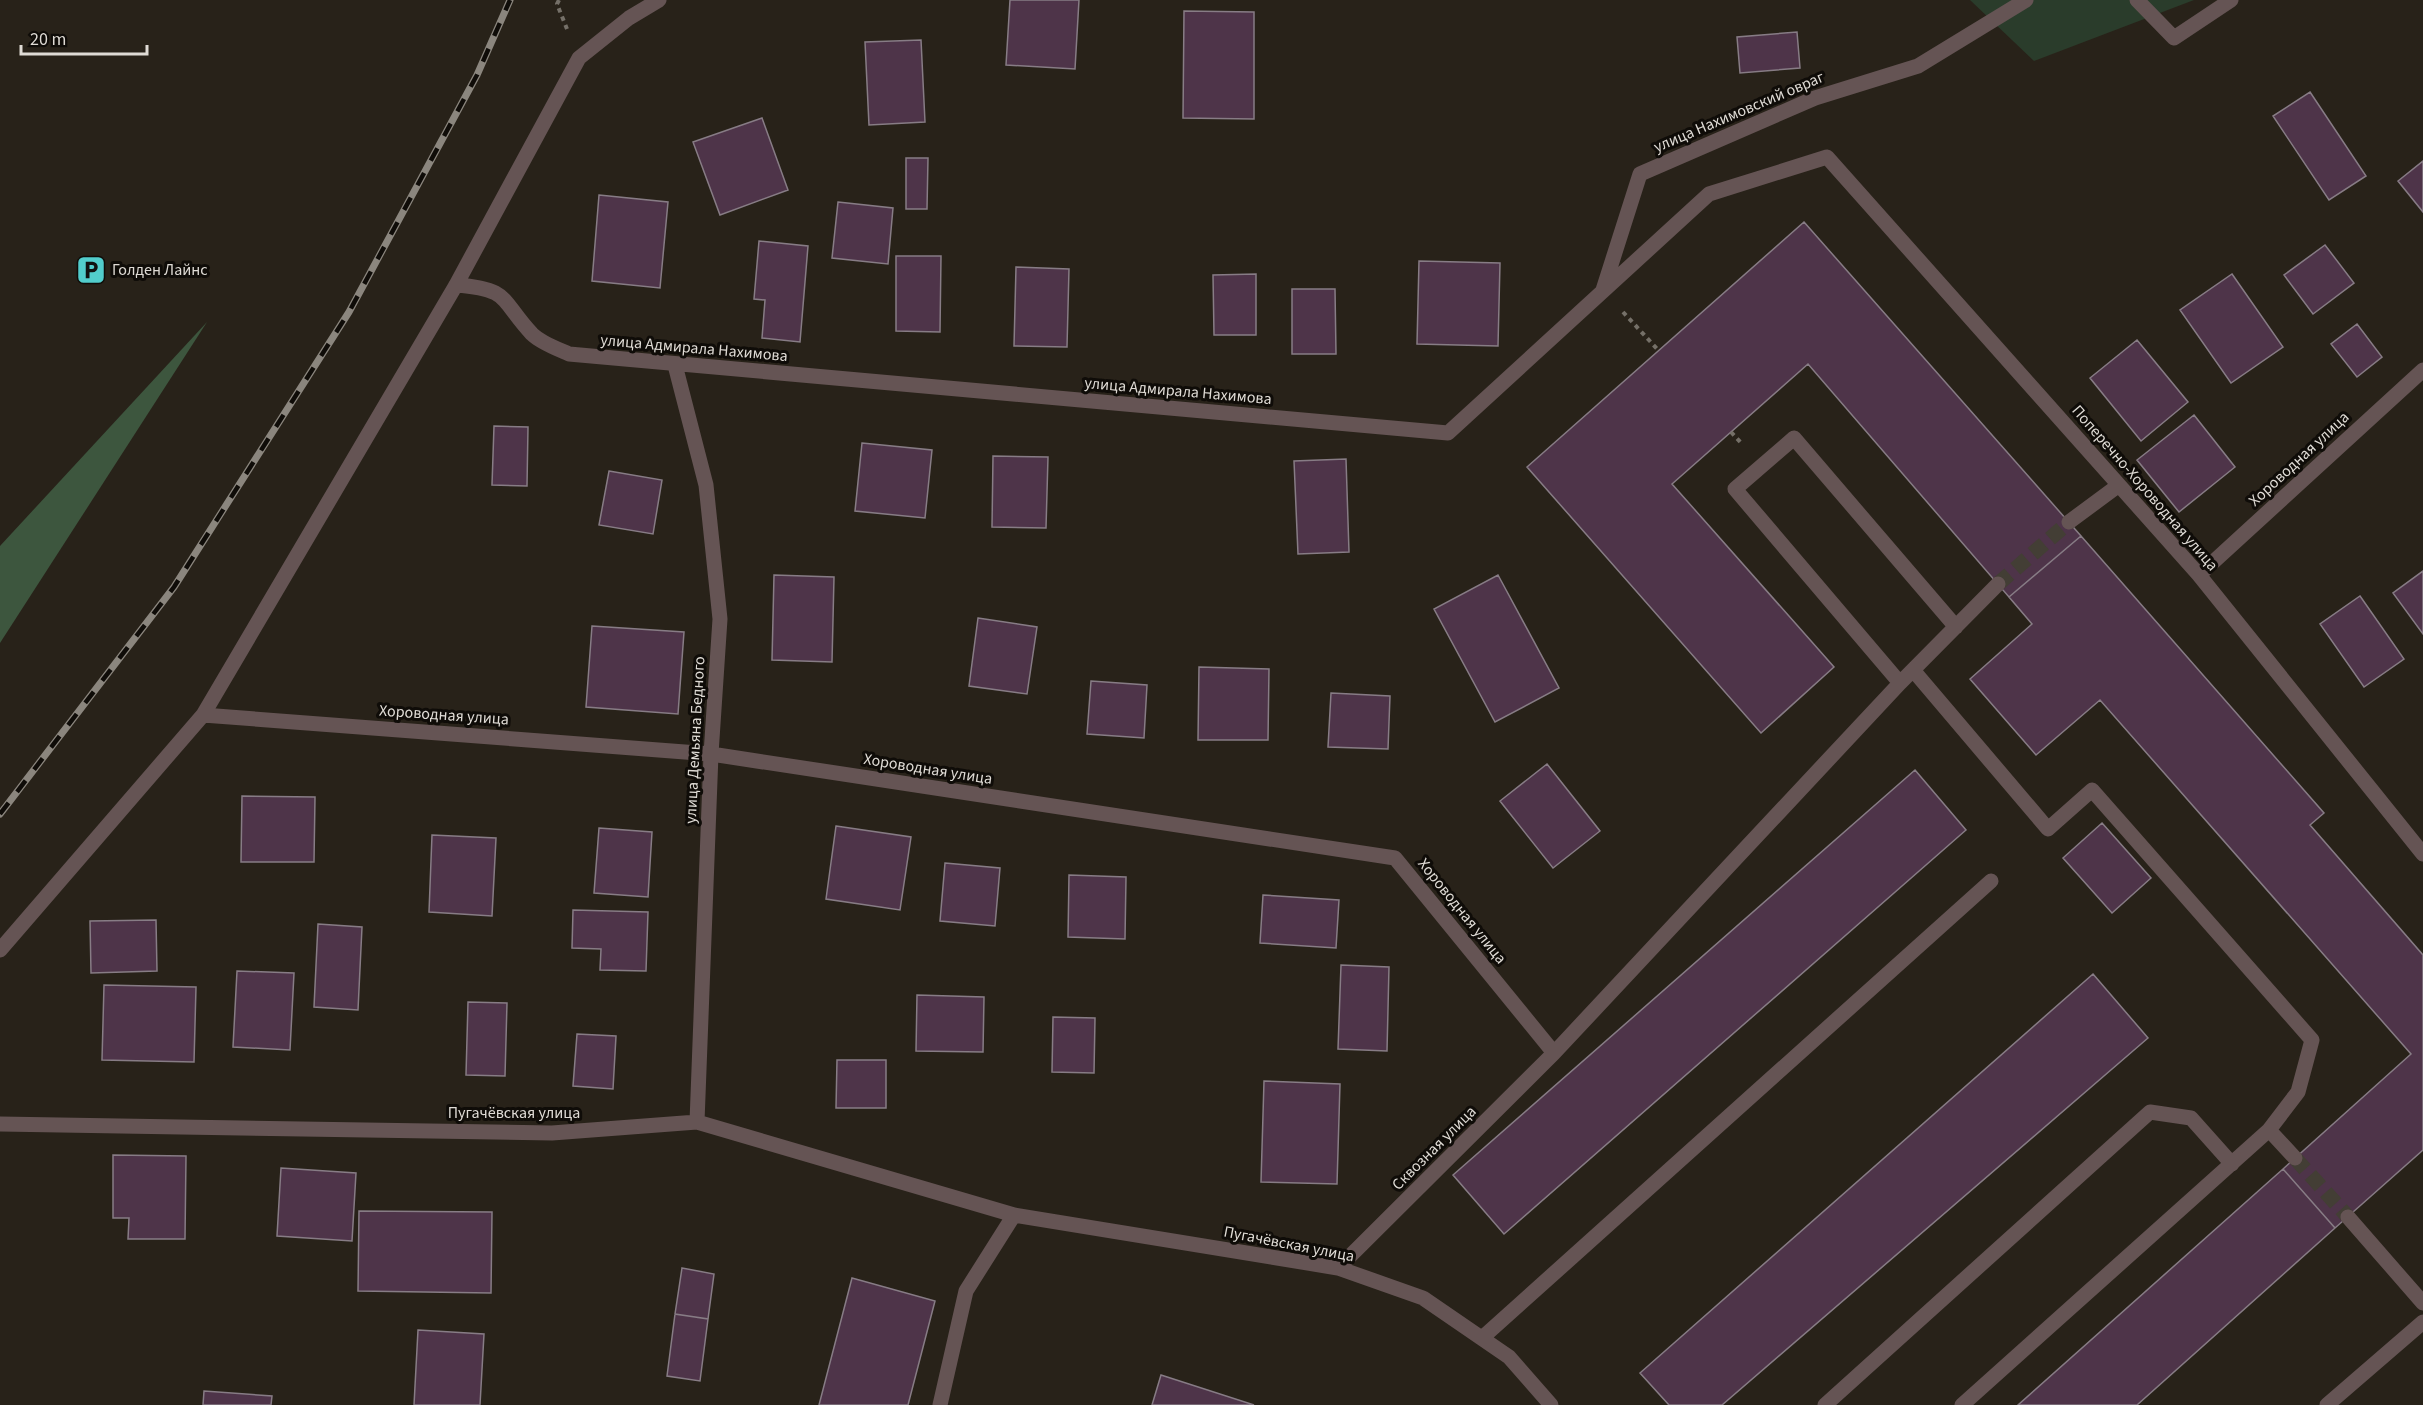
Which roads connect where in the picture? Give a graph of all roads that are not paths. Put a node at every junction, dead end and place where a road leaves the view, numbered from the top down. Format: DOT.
graph roads {
  1 [pos="659,0"];
  2 [pos="2026,0"];
  3 [pos="2137,0"];
  4 [pos="2231,0"];
  5 [pos="1827,157"];
  6 [pos="456,285"];
  7 [pos="1603,290"];
  8 [pos="675,365"];
  9 [pos="2423,370"];
  10 [pos="2119,485"];
  11 [pos="2069,522"];
  12 [pos="2199,575"];
  13 [pos="1998,584"];
  14 [pos="1956,627"];
  15 [pos="1913,670"];
  16 [pos="1900,683"];
  17 [pos="203,715"];
  18 [pos="711,754"];
  19 [pos="2423,854"];
  20 [pos="1991,880"];
  21 [pos="0,950"];
  22 [pos="1554,1053"];
  23 [pos="697,1122"];
  24 [pos="0,1124"];
  25 [pos="2269,1130"];
  26 [pos="2295,1158"];
  27 [pos="2232,1164"];
  28 [pos="1014,1215"];
  29 [pos="2348,1217"];
  30 [pos="1338,1268"];
  31 [pos="2423,1303"];
  32 [pos="2423,1322"];
  33 [pos="1482,1338"];
  34 [pos="940,1405"];
  35 [pos="1551,1405"];
  36 [pos="1825,1405"];
  37 [pos="1962,1405"];
  38 [pos="2327,1405"];
  1 -- 6 [label="street"];
  2 -- 7 [label="street, улица Нахимовский овраг"];
  3 -- 4 [label="street"];
  5 -- 7 [label="street, улица Адмирала Нахимова"];
  5 -- 10 [label="street, Поперечно-Хороводная улица"];
  6 -- 8 [label="street, улица Адмирала Нахимова"];
  6 -- 17 [label="street"];
  7 -- 8 [label="street, улица Адмирала Нахимова"];
  8 -- 18 [label="street, улица Демьяна Бедного"];
  9 -- 12 [label="street, Хороводная улица"];
  10 -- 11 [label="street"];
  10 -- 12 [label="street, Поперечно-Хороводная улица"];
  12 -- 19 [label="street, Поперечно-Хороводная улица"];
  13 -- 14 [label="street, Сквозная улица"];
  14 -- 15 [label="street, Сквозная улица"];
  14 -- 16 [label="street"];
  15 -- 16 [label="street, Сквозная улица"];
  15 -- 25 [label="street"];
  16 -- 22 [label="street, Сквозная улица"];
  17 -- 18 [label="street, Хороводная улица"];
  17 -- 21 [label="street"];
  18 -- 22 [label="street, Хороводная улица"];
  18 -- 23 [label="street, улица Демьяна Бедного"];
  20 -- 33 [label="street"];
  22 -- 30 [label="street, Сквозная улица"];
  23 -- 24 [label="street, Пугачёвская улица"];
  23 -- 28 [label="street, Пугачёвская улица"];
  25 -- 26 [label="street"];
  25 -- 27 [label="street"];
  27 -- 36 [label="street"];
  27 -- 37 [label="street"];
  28 -- 30 [label="street, Пугачёвская улица"];
  28 -- 34 [label="street"];
  29 -- 31 [label="street"];
  30 -- 33 [label="street, Пугачёвская улица"];
  32 -- 38 [label="street"];
  33 -- 35 [label="street, Пугачёвская улица"];
}
